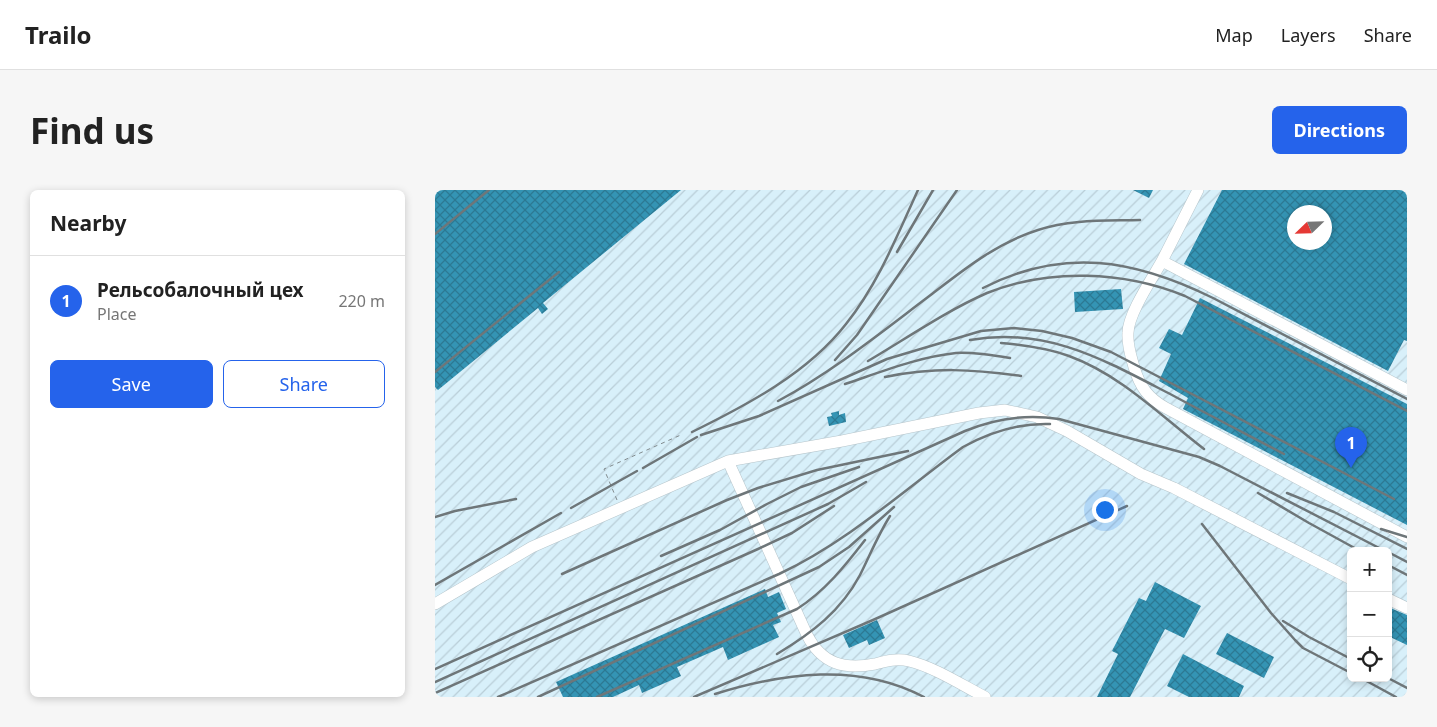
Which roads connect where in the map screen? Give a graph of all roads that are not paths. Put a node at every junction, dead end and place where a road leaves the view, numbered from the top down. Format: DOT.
graph roads {
  1 [pos="1198,190"];
  2 [pos="1162,261"];
  3 [pos="1407,390"];
  4 [pos="728,461"];
  5 [pos="1407,537"];
  6 [pos="1347,578"];
  7 [pos="1392,601"];
  8 [pos="435,604"];
  9 [pos="1407,608"];
  10 [pos="985,697"];
  1 -- 2 [label="lane"];
  2 -- 3 [label="lane"];
  2 -- 5 [label="lane"];
  4 -- 6 [label="lane"];
  4 -- 8 [label="lane"];
  4 -- 10 [label="lane"];
  7 -- 9 [label="lane"];
}
